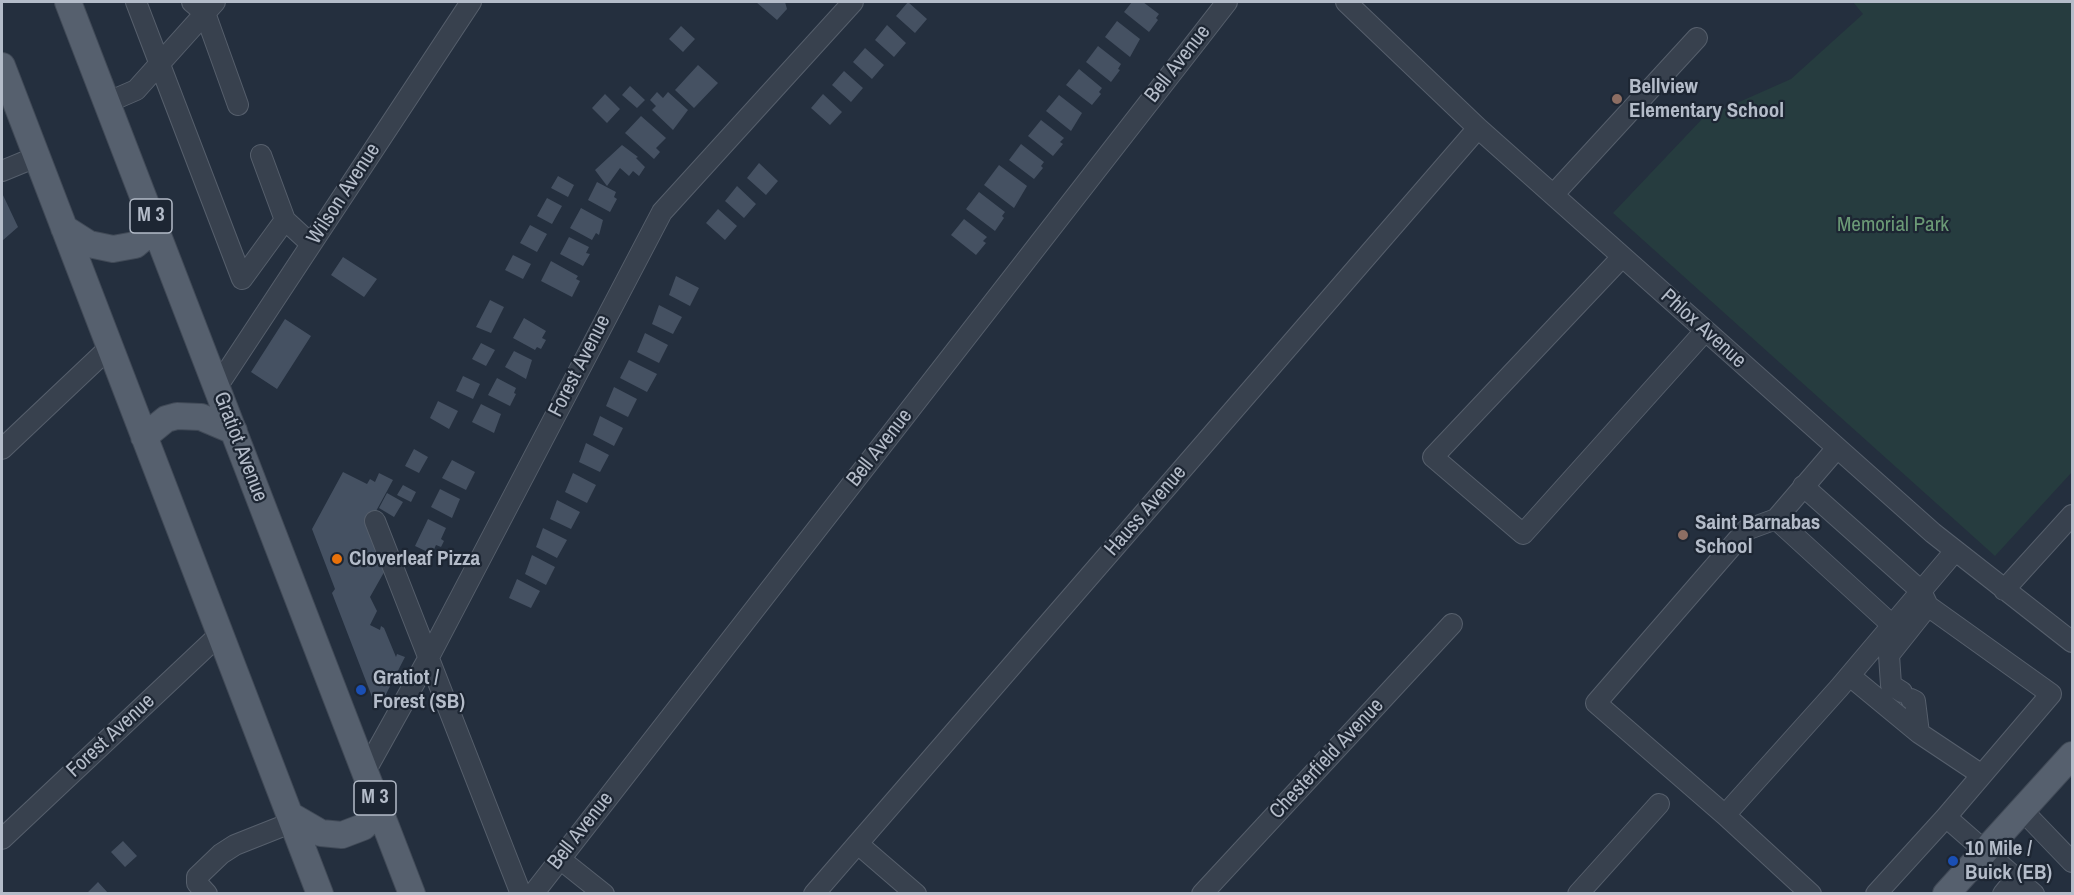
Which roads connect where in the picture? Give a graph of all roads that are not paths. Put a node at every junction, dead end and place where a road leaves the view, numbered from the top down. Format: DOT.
graph roads {
  1 [pos="68,2"];
  2 [pos="136,2"];
  3 [pos="471,2"];
  4 [pos="853,2"];
  5 [pos="1227,2"];
  6 [pos="1355,4"];
  7 [pos="204,5"];
  8 [pos="1697,38"];
  9 [pos="159,63"];
  10 [pos="2,66"];
  11 [pos="106,103"];
  12 [pos="238,105"];
  13 [pos="1478,128"];
  14 [pos="261,155"];
  15 [pos="36,157"];
  16 [pos="2,171"];
  17 [pos="1553,195"];
  18 [pos="285,220"];
  19 [pos="64,228"];
  20 [pos="155,228"];
  21 [pos="311,244"];
  22 [pos="1622,257"];
  23 [pos="1705,331"];
  24 [pos="110,347"];
  25 [pos="217,387"];
  26 [pos="234,430"];
  27 [pos="144,437"];
  28 [pos="3,444"];
  29 [pos="1837,448"];
  30 [pos="1803,486"];
  31 [pos="2073,515"];
  32 [pos="1776,519"];
  33 [pos="375,521"];
  34 [pos="1955,551"];
  35 [pos="2004,590"];
  36 [pos="1925,599"];
  37 [pos="1452,624"];
  38 [pos="1892,625"];
  39 [pos="220,634"];
  40 [pos="2073,642"];
  41 [pos="429,657"];
  42 [pos="1850,676"];
  43 [pos="1919,733"];
  44 [pos="2072,755"];
  45 [pos="365,772"];
  46 [pos="1982,775"];
  47 [pos="1659,804"];
  48 [pos="380,810"];
  49 [pos="2022,810"];
  50 [pos="1725,815"];
  51 [pos="1946,817"];
  52 [pos="291,818"];
  53 [pos="2,839"];
  54 [pos="858,844"];
  55 [pos="1985,850"];
  56 [pos="560,859"];
  57 [pos="2073,862"];
  58 [pos="2016,878"];
  59 [pos="207,894"];
  60 [pos="320,894"];
  61 [pos="412,894"];
  62 [pos="521,894"];
  63 [pos="532,894"];
  64 [pos="604,894"];
  65 [pos="814,894"];
  66 [pos="916,894"];
  67 [pos="1202,894"];
  68 [pos="1578,894"];
  69 [pos="1811,894"];
  70 [pos="1876,894"];
  71 [pos="1946,894"];
  72 [pos="2003,894"];
  73 [pos="2034,894"];
  1 -- 11 [label="main road, Gratiot Avenue / M 3"];
  2 -- 9 [label="street"];
  3 -- 21 [label="street, Wilson Avenue"];
  4 -- 41 [label="street, Forest Avenue"];
  5 -- 56 [label="street, Bell Avenue"];
  6 -- 13 [label="street, Phlox Avenue"];
  7 -- 9 [label="street"];
  7 -- 12 [label="street"];
  8 -- 17 [label="street"];
  9 -- 11 [label="street"];
  9 -- 18 [label="street"];
  10 -- 15 [label="main road"];
  11 -- 20 [label="main road, Gratiot Avenue / M 3"];
  13 -- 17 [label="street, Phlox Avenue"];
  13 -- 54 [label="street, Hauss Avenue"];
  14 -- 18 [label="street"];
  15 -- 16 [label="street"];
  15 -- 19 [label="main road"];
  17 -- 22 [label="street, Phlox Avenue"];
  18 -- 21 [label="street"];
  19 -- 20 [label="main road"];
  19 -- 24 [label="main road"];
  20 -- 25 [label="main road, Gratiot Avenue / M 3"];
  21 -- 25 [label="street, Wilson Avenue"];
  22 -- 23 [label="street, Phlox Avenue"];
  22 -- 23 [label="street"];
  23 -- 29 [label="street, Phlox Avenue"];
  24 -- 27 [label="main road"];
  24 -- 28 [label="street"];
  25 -- 26 [label="main road, Gratiot Avenue / M 3"];
  26 -- 27 [label="main road"];
  26 -- 45 [label="main road, Gratiot Avenue / M 3"];
  27 -- 39 [label="main road"];
  29 -- 30 [label="street"];
  29 -- 34 [label="street, Phlox Avenue"];
  30 -- 32 [label="street"];
  30 -- 36 [label="street"];
  31 -- 35 [label="street"];
  32 -- 38 [label="street"];
  32 -- 50 [label="street"];
  33 -- 41 [label="street"];
  34 -- 35 [label="street, Phlox Avenue"];
  34 -- 36 [label="street"];
  35 -- 40 [label="street, Phlox Avenue"];
  36 -- 38 [label="street"];
  36 -- 43 [label="street"];
  36 -- 46 [label="street"];
  37 -- 67 [label="street, Chesterfield Avenue"];
  38 -- 42 [label="street"];
  39 -- 52 [label="main road"];
  39 -- 53 [label="street, Forest Avenue"];
  41 -- 45 [label="street, Forest Avenue"];
  41 -- 62 [label="street"];
  42 -- 43 [label="street"];
  42 -- 50 [label="street"];
  43 -- 46 [label="street"];
  44 -- 49 [label="main road"];
  45 -- 48 [label="main road, Gratiot Avenue / M 3"];
  46 -- 51 [label="street"];
  47 -- 68 [label="street"];
  48 -- 52 [label="main road"];
  48 -- 61 [label="main road, Gratiot Avenue / M 3"];
  49 -- 55 [label="main road"];
  49 -- 57 [label="street"];
  50 -- 69 [label="street"];
  51 -- 55 [label="street"];
  51 -- 70 [label="street"];
  52 -- 59 [label="street"];
  52 -- 60 [label="main road"];
  54 -- 65 [label="street, Hauss Avenue"];
  54 -- 66 [label="street"];
  55 -- 58 [label="street"];
  55 -- 71 [label="main road"];
  56 -- 63 [label="street, Bell Avenue"];
  56 -- 64 [label="street"];
  58 -- 72 [label="street"];
  58 -- 73 [label="street"];
}
